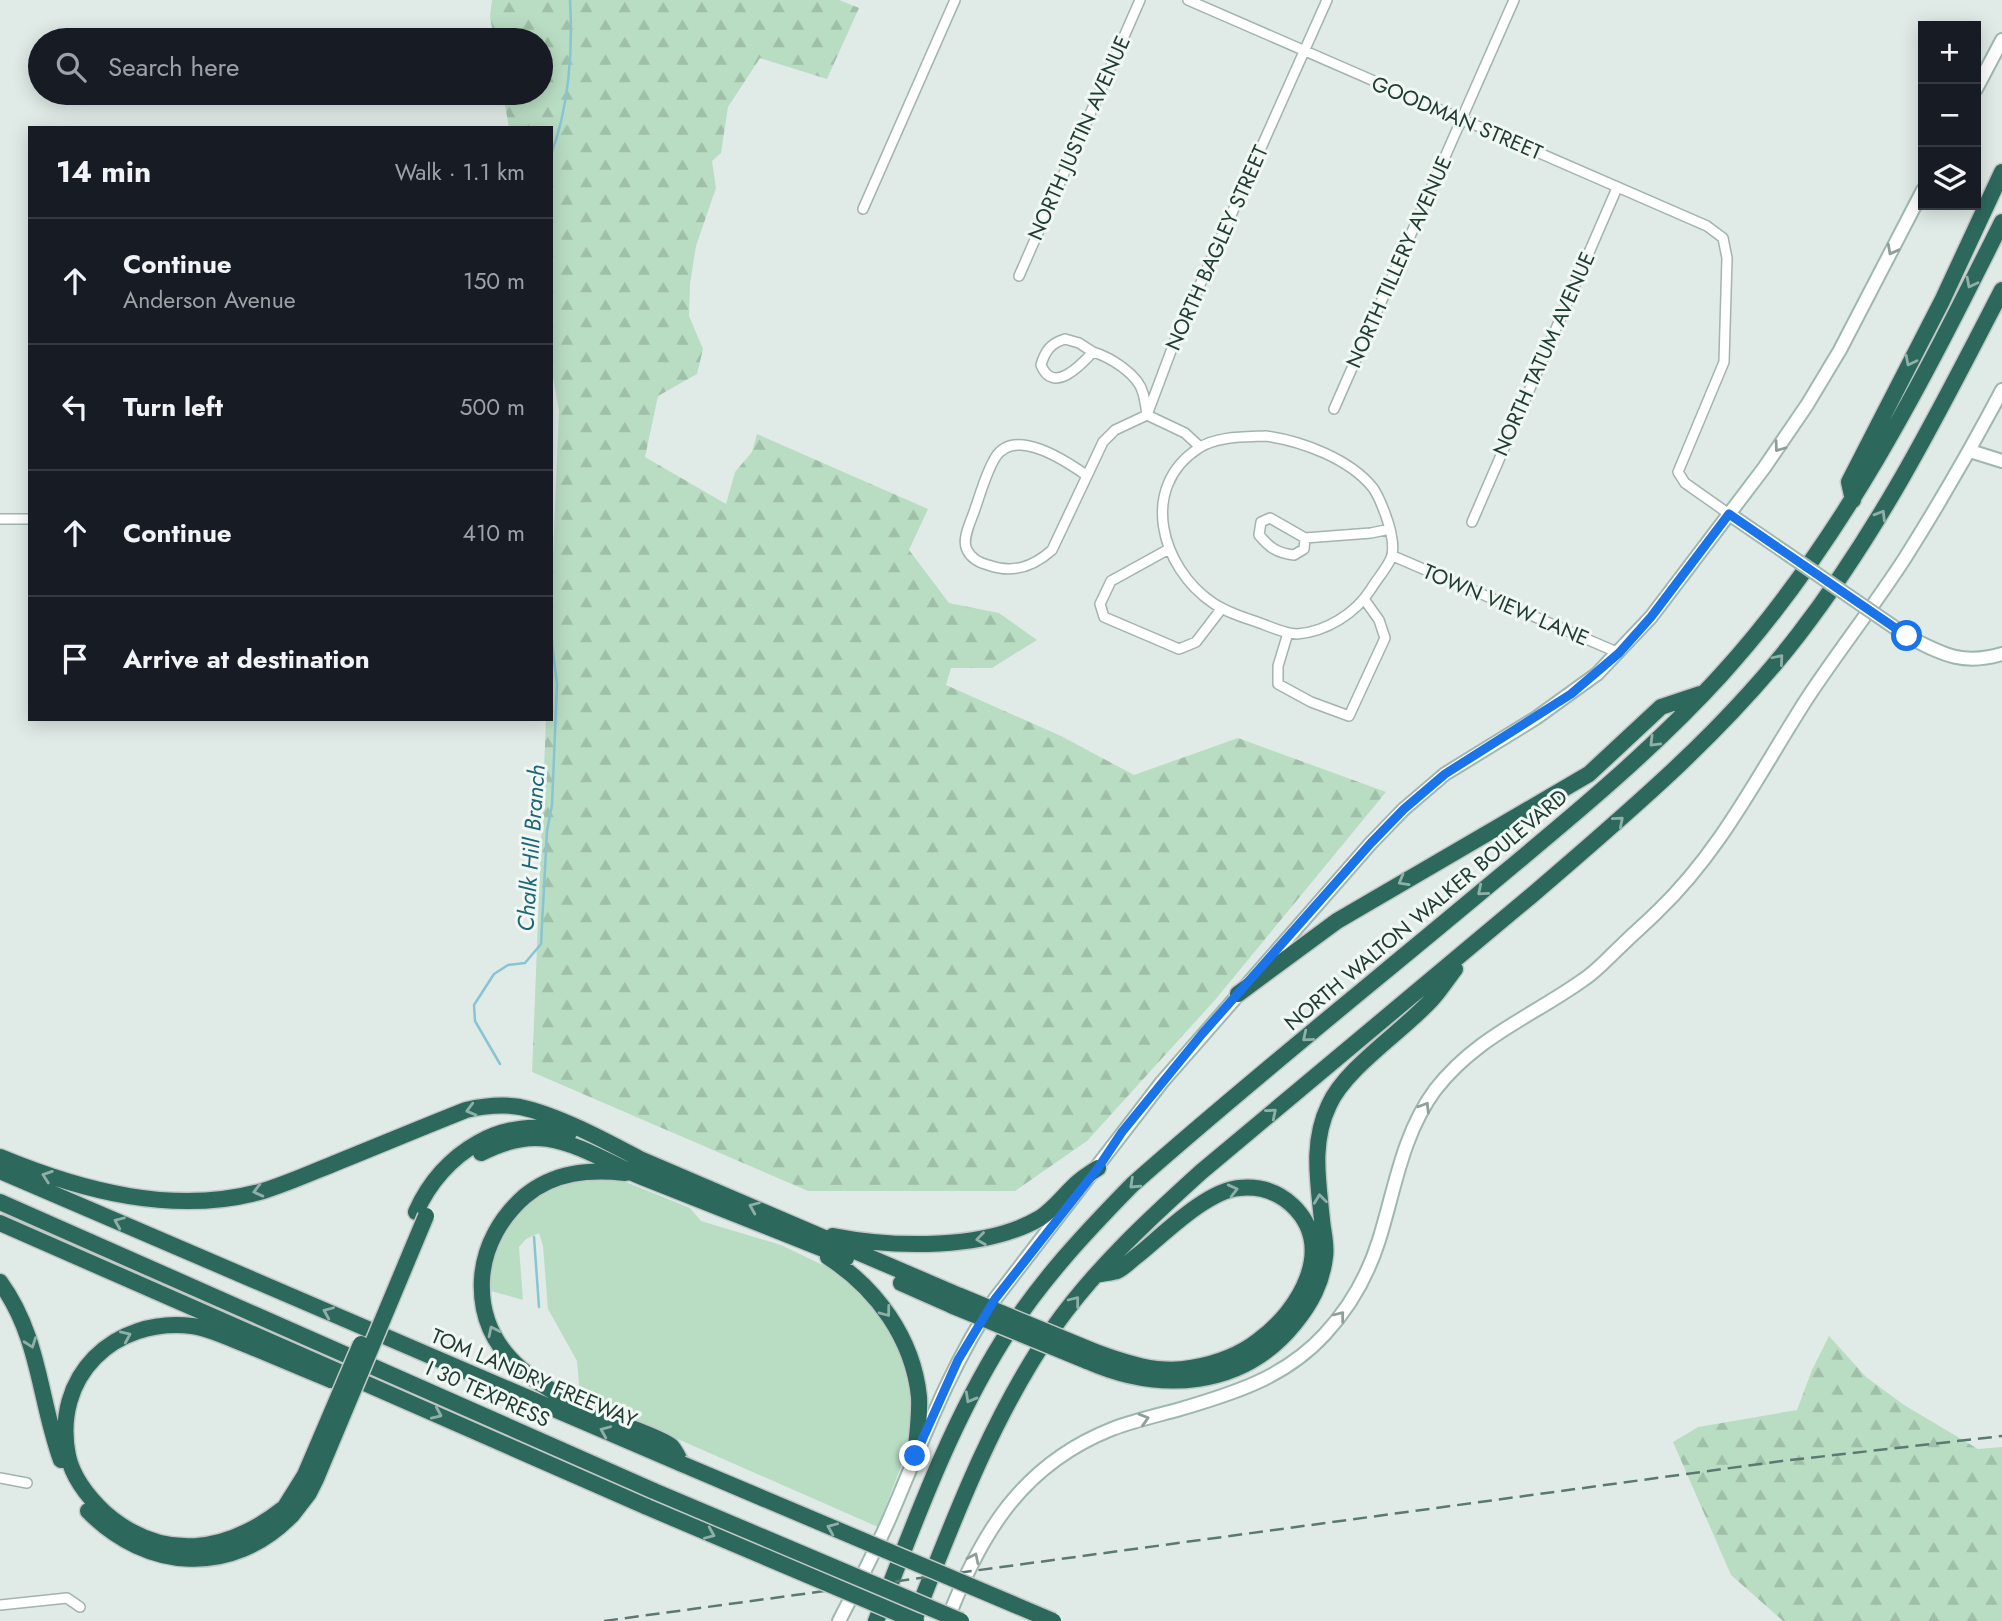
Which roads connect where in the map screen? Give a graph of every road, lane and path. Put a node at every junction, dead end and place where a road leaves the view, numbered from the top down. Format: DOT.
graph roads {
  1 [pos="955,0"];
  2 [pos="1140,0"];
  3 [pos="1188,0"];
  4 [pos="1327,0"];
  5 [pos="1514,0"];
  6 [pos="2002,40"];
  7 [pos="1304,52"];
  8 [pos="1979,84"];
  9 [pos="1461,119"];
  10 [pos="2002,172"];
  11 [pos="1617,188"];
  12 [pos="1918,200"];
  13 [pos="863,209"];
  14 [pos="2002,222"];
  15 [pos="1019,276"];
  16 [pos="2002,290"];
  17 [pos="2002,312"];
  18 [pos="1975,342"];
  19 [pos="1093,352"];
  20 [pos="2002,390"];
  21 [pos="1334,409"];
  22 [pos="1147,415"];
  23 [pos="1200,447"];
  24 [pos="1970,451"];
  25 [pos="2002,461"];
  26 [pos="1086,475"];
  27 [pos="1853,500"];
  28 [pos="1729,514"];
  29 [pos="0,519"];
  30 [pos="28,519"];
  31 [pos="1472,522"];
  32 [pos="1390,529"];
  33 [pos="1305,538"];
  34 [pos="1169,549"];
  35 [pos="1393,556"];
  36 [pos="1364,599"];
  37 [pos="1223,608"];
  38 [pos="1288,633"];
  39 [pos="1619,653"];
  40 [pos="2002,654"];
  41 [pos="1702,694"];
  42 [pos="1473,945"];
  43 [pos="1238,994"];
  44 [pos="0,1157"];
  45 [pos="637,1166"];
  46 [pos="1098,1168"];
  47 [pos="0,1171"];
  48 [pos="0,1202"];
  49 [pos="0,1223"];
  50 [pos="814,1240"];
  51 [pos="1096,1275"];
  52 [pos="0,1282"];
  53 [pos="1090,1356"];
  54 [pos="367,1383"];
  55 [pos="673,1456"];
  56 [pos="915,1456"];
  57 [pos="0,1478"];
  58 [pos="27,1483"];
  59 [pos="288,1511"];
  60 [pos="0,1605"];
  61 [pos="80,1607"];
  62 [pos="839,1621"];
  63 [pos="876,1621"];
  64 [pos="915,1621"];
  65 [pos="947,1621"];
  66 [pos="961,1621"];
  67 [pos="1053,1621"];
  1 -- 13 [label="street"];
  2 -- 15 [label="street, NORTH JUSTIN AVENUE"];
  3 -- 7 [label="street, GOODMAN STREET"];
  4 -- 7 [label="street, NORTH BAGLEY STREET"];
  5 -- 9 [label="street, NORTH TILLERY AVENUE"];
  6 -- 8 [label="main road"];
  7 -- 9 [label="street, GOODMAN STREET"];
  7 -- 22 [label="street, NORTH BAGLEY STREET"];
  9 -- 11 [label="street, GOODMAN STREET"];
  9 -- 21 [label="street, NORTH TILLERY AVENUE"];
  10 -- 27 [label="highway, one-way"];
  11 -- 28 [label="street, GOODMAN STREET"];
  11 -- 31 [label="street, NORTH TATUM AVENUE"];
  12 -- 28 [label="main road, one-way"];
  14 -- 27 [label="highway, NORTH WALTON WALKER BOULEVARD, one-way"];
  16 -- 18 [label="highway"];
  17 -- 18 [label="highway"];
  42 -- 18 [label="highway, one-way"];
  19 -- 19 [label="street"];
  19 -- 22 [label="street"];
  20 -- 24 [label="main road"];
  22 -- 23 [label="street"];
  22 -- 26 [label="street"];
  23 -- 32 [label="street"];
  23 -- 34 [label="street"];
  24 -- 25 [label="main road"];
  65 -- 24 [label="main road, one-way"];
  26 -- 26 [label="street"];
  27 -- 41 [label="highway, NORTH WALTON WALKER BOULEVARD"];
  28 -- 39 [label="main road"];
  28 -- 40 [label="main road, bridge"];
  29 -- 30 [label="street"];
  32 -- 33 [label="street"];
  32 -- 35 [label="street"];
  33 -- 33 [label="street"];
  34 -- 37 [label="street"];
  34 -- 37 [label="street"];
  35 -- 36 [label="street"];
  35 -- 39 [label="street, TOWN VIEW LANE"];
  36 -- 38 [label="street"];
  36 -- 38 [label="street"];
  37 -- 38 [label="street"];
  39 -- 43 [label="main road"];
  41 -- 43 [label="highway, one-way"];
  41 -- 63 [label="highway, NORTH WALTON WALKER BOULEVARD, one-way"];
  51 -- 42 [label="highway, one-way"];
  53 -- 42 [label="highway, one-way"];
  43 -- 46 [label="main road"];
  45 -- 44 [label="highway, one-way"];
  45 -- 50 [label="highway"];
  55 -- 45 [label="highway, one-way"];
  45 -- 59 [label="highway, bridge"];
  46 -- 50 [label="highway, one-way"];
  46 -- 56 [label="main road"];
  55 -- 47 [label="highway, TOM LANDRY FREEWAY, one-way"];
  48 -- 66 [label="highway, I 30 TEXPRESS, bridge"];
  49 -- 54 [label="highway"];
  50 -- 53 [label="highway, bridge"];
  50 -- 56 [label="highway, one-way"];
  51 -- 53 [label="highway, one-way"];
  64 -- 51 [label="highway, one-way"];
  52 -- 59 [label="highway, one-way"];
  59 -- 54 [label="highway, one-way"];
  54 -- 64 [label="highway, one-way, bridge"];
  67 -- 55 [label="highway, TOM LANDRY FREEWAY, one-way, bridge"];
  56 -- 62 [label="main road"];
  57 -- 58 [label="street"];
  60 -- 61 [label="street"];
}
